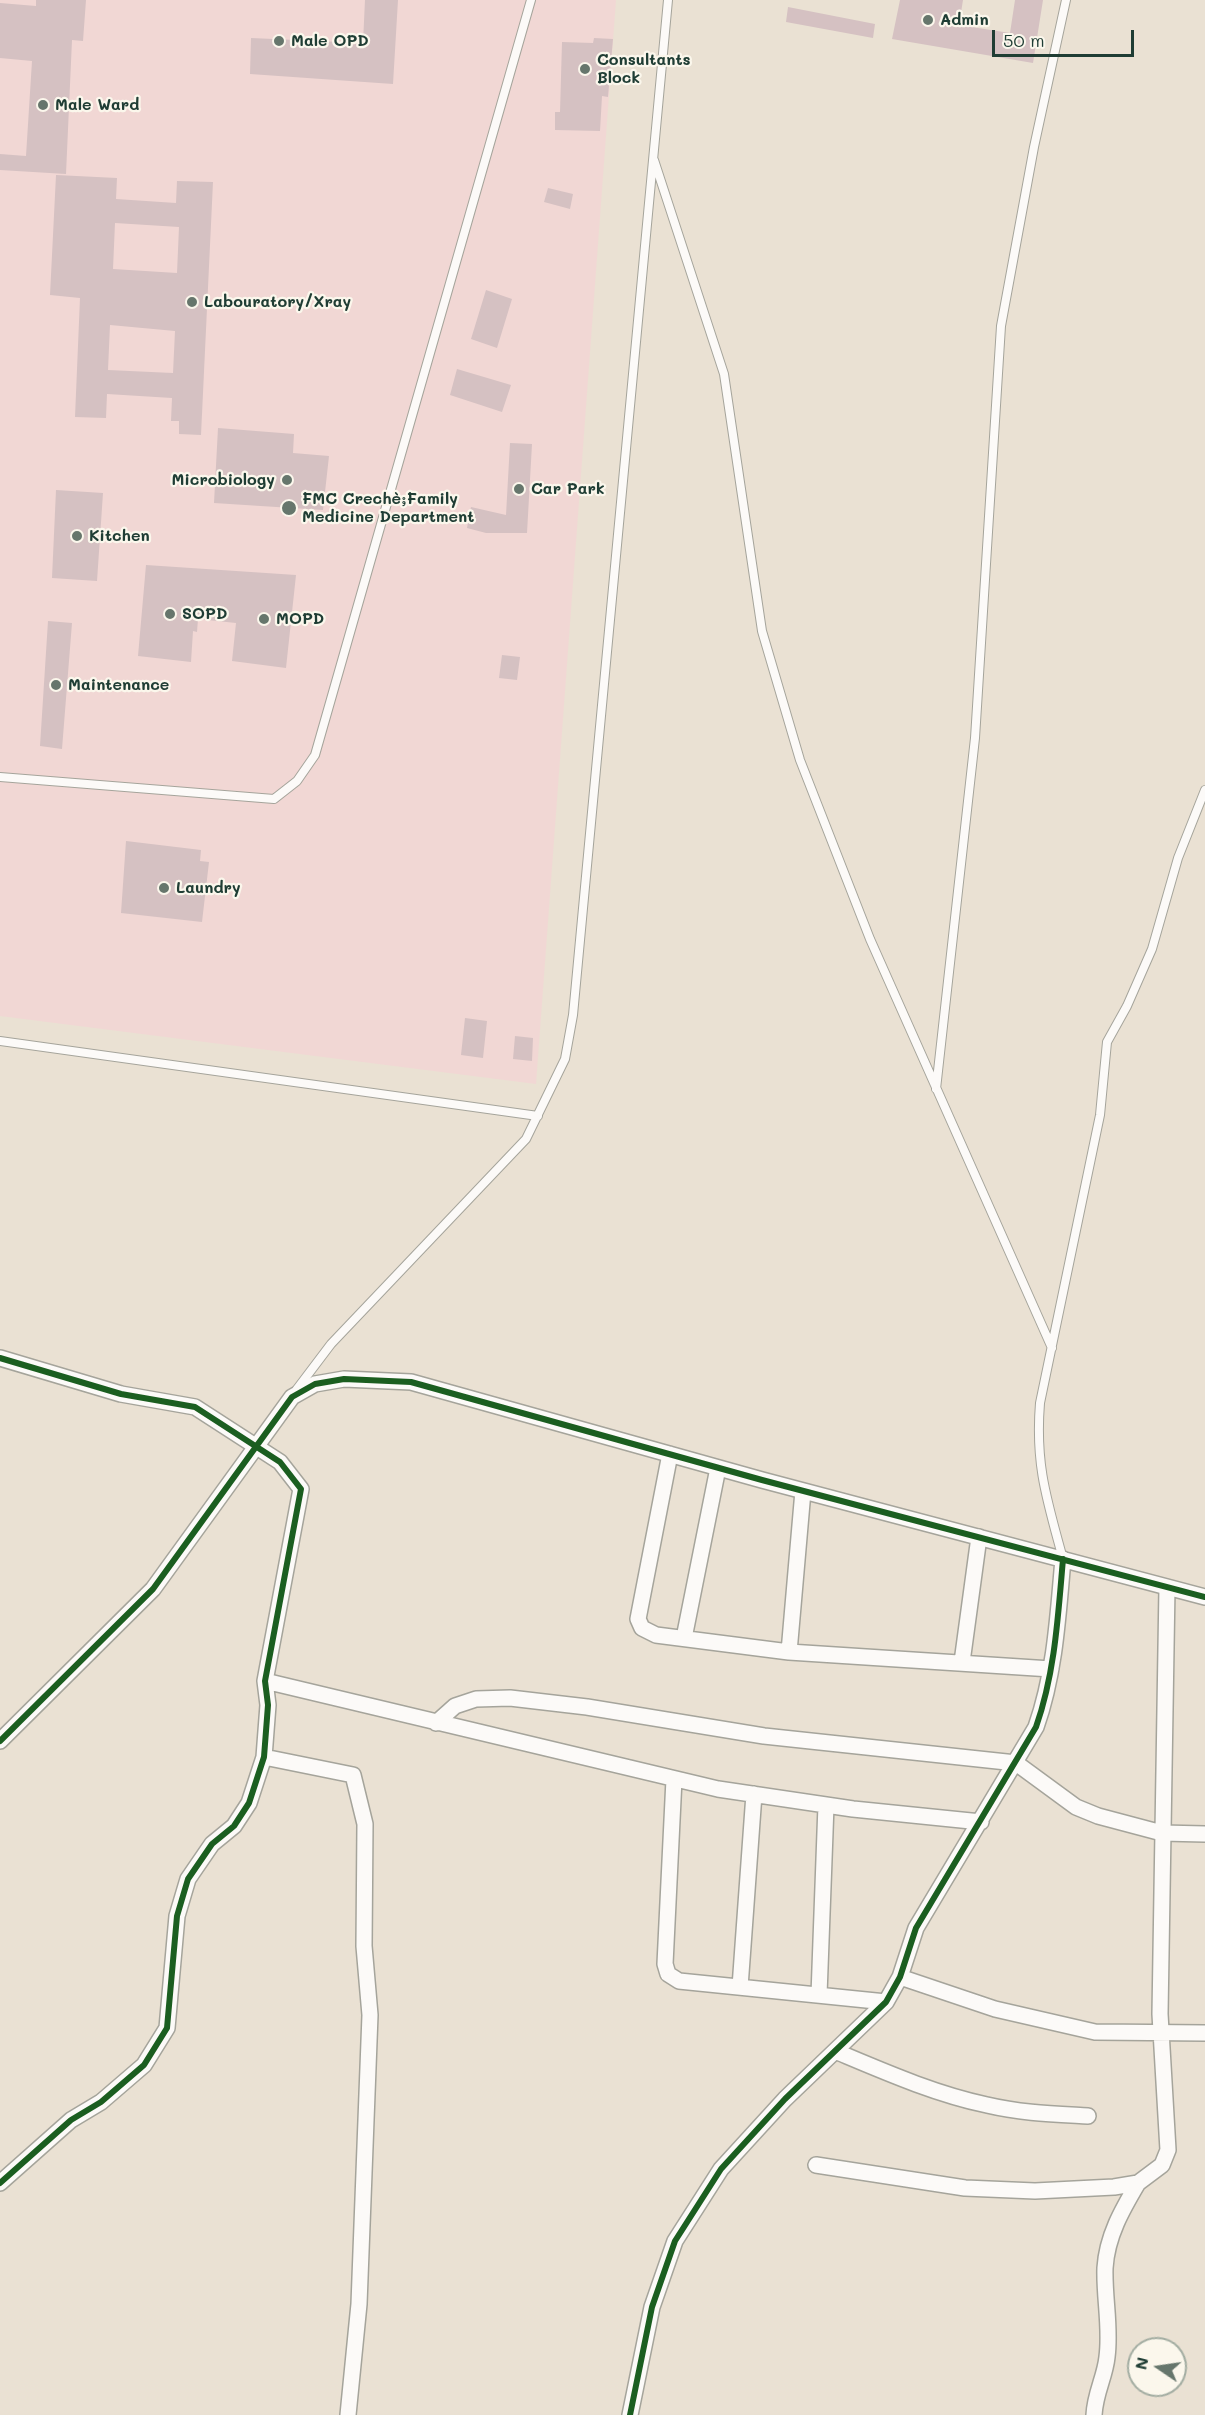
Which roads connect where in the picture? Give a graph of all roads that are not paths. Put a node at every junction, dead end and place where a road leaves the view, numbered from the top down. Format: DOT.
graph roads {
  1 [pos="531,0"];
  2 [pos="668,0"];
  3 [pos="1066,0"];
  4 [pos="653,156"];
  5 [pos="0,777"];
  6 [pos="1205,790"];
  7 [pos="0,1041"];
  8 [pos="936,1090"];
  9 [pos="538,1116"];
  10 [pos="1052,1348"];
  11 [pos="0,1358"];
  12 [pos="292,1397"];
  13 [pos="257,1446"];
  14 [pos="670,1454"];
  15 [pos="718,1468"];
  16 [pos="803,1491"];
  17 [pos="979,1537"];
  18 [pos="1063,1559"];
  19 [pos="1167,1587"];
  20 [pos="1205,1597"];
  21 [pos="684,1638"];
  22 [pos="789,1652"];
  23 [pos="962,1662"];
  24 [pos="1051,1670"];
  25 [pos="265,1681"];
  26 [pos="436,1723"];
  27 [pos="0,1741"];
  28 [pos="264,1756"];
  29 [pos="1016,1763"];
  30 [pos="674,1779"];
  31 [pos="754,1794"];
  32 [pos="826,1805"];
  33 [pos="981,1822"];
  34 [pos="1162,1833"];
  35 [pos="1205,1834"];
  36 [pos="900,1977"];
  37 [pos="740,1987"];
  38 [pos="819,1995"];
  39 [pos="886,2002"];
  40 [pos="1161,2031"];
  41 [pos="1205,2033"];
  42 [pos="835,2051"];
  43 [pos="1088,2116"];
  44 [pos="816,2165"];
  45 [pos="1137,2182"];
  46 [pos="0,2183"];
  47 [pos="348,2415"];
  48 [pos="630,2415"];
  49 [pos="1094,2415"];
  1 -- 5 [label="lane"];
  2 -- 4 [label="lane"];
  3 -- 8 [label="lane"];
  4 -- 8 [label="lane"];
  4 -- 9 [label="lane"];
  6 -- 10 [label="lane"];
  7 -- 9 [label="lane"];
  8 -- 10 [label="lane"];
  9 -- 12 [label="lane"];
  10 -- 18 [label="lane"];
  11 -- 13 [label="street"];
  12 -- 13 [label="street"];
  12 -- 14 [label="street"];
  13 -- 25 [label="street"];
  13 -- 27 [label="street"];
  14 -- 15 [label="street"];
  14 -- 21 [label="street"];
  15 -- 16 [label="street"];
  15 -- 21 [label="street"];
  16 -- 17 [label="street"];
  16 -- 22 [label="street"];
  17 -- 18 [label="street"];
  17 -- 23 [label="street"];
  18 -- 19 [label="street"];
  18 -- 24 [label="street"];
  19 -- 20 [label="street"];
  19 -- 34 [label="street"];
  21 -- 22 [label="street"];
  22 -- 23 [label="street"];
  23 -- 24 [label="street"];
  24 -- 29 [label="street"];
  25 -- 26 [label="street"];
  25 -- 28 [label="street"];
  26 -- 29 [label="street"];
  26 -- 30 [label="street"];
  28 -- 46 [label="street"];
  28 -- 47 [label="street"];
  29 -- 33 [label="street"];
  29 -- 34 [label="street"];
  30 -- 31 [label="street"];
  30 -- 37 [label="street"];
  31 -- 32 [label="street"];
  31 -- 37 [label="street"];
  32 -- 33 [label="street"];
  32 -- 38 [label="street"];
  33 -- 36 [label="street"];
  34 -- 35 [label="street"];
  34 -- 40 [label="street"];
  36 -- 39 [label="street"];
  36 -- 40 [label="street"];
  37 -- 38 [label="street"];
  38 -- 39 [label="street"];
  39 -- 42 [label="street"];
  40 -- 41 [label="street"];
  40 -- 45 [label="street"];
  42 -- 43 [label="street"];
  42 -- 48 [label="street"];
  44 -- 45 [label="street"];
  45 -- 49 [label="street"];
}
